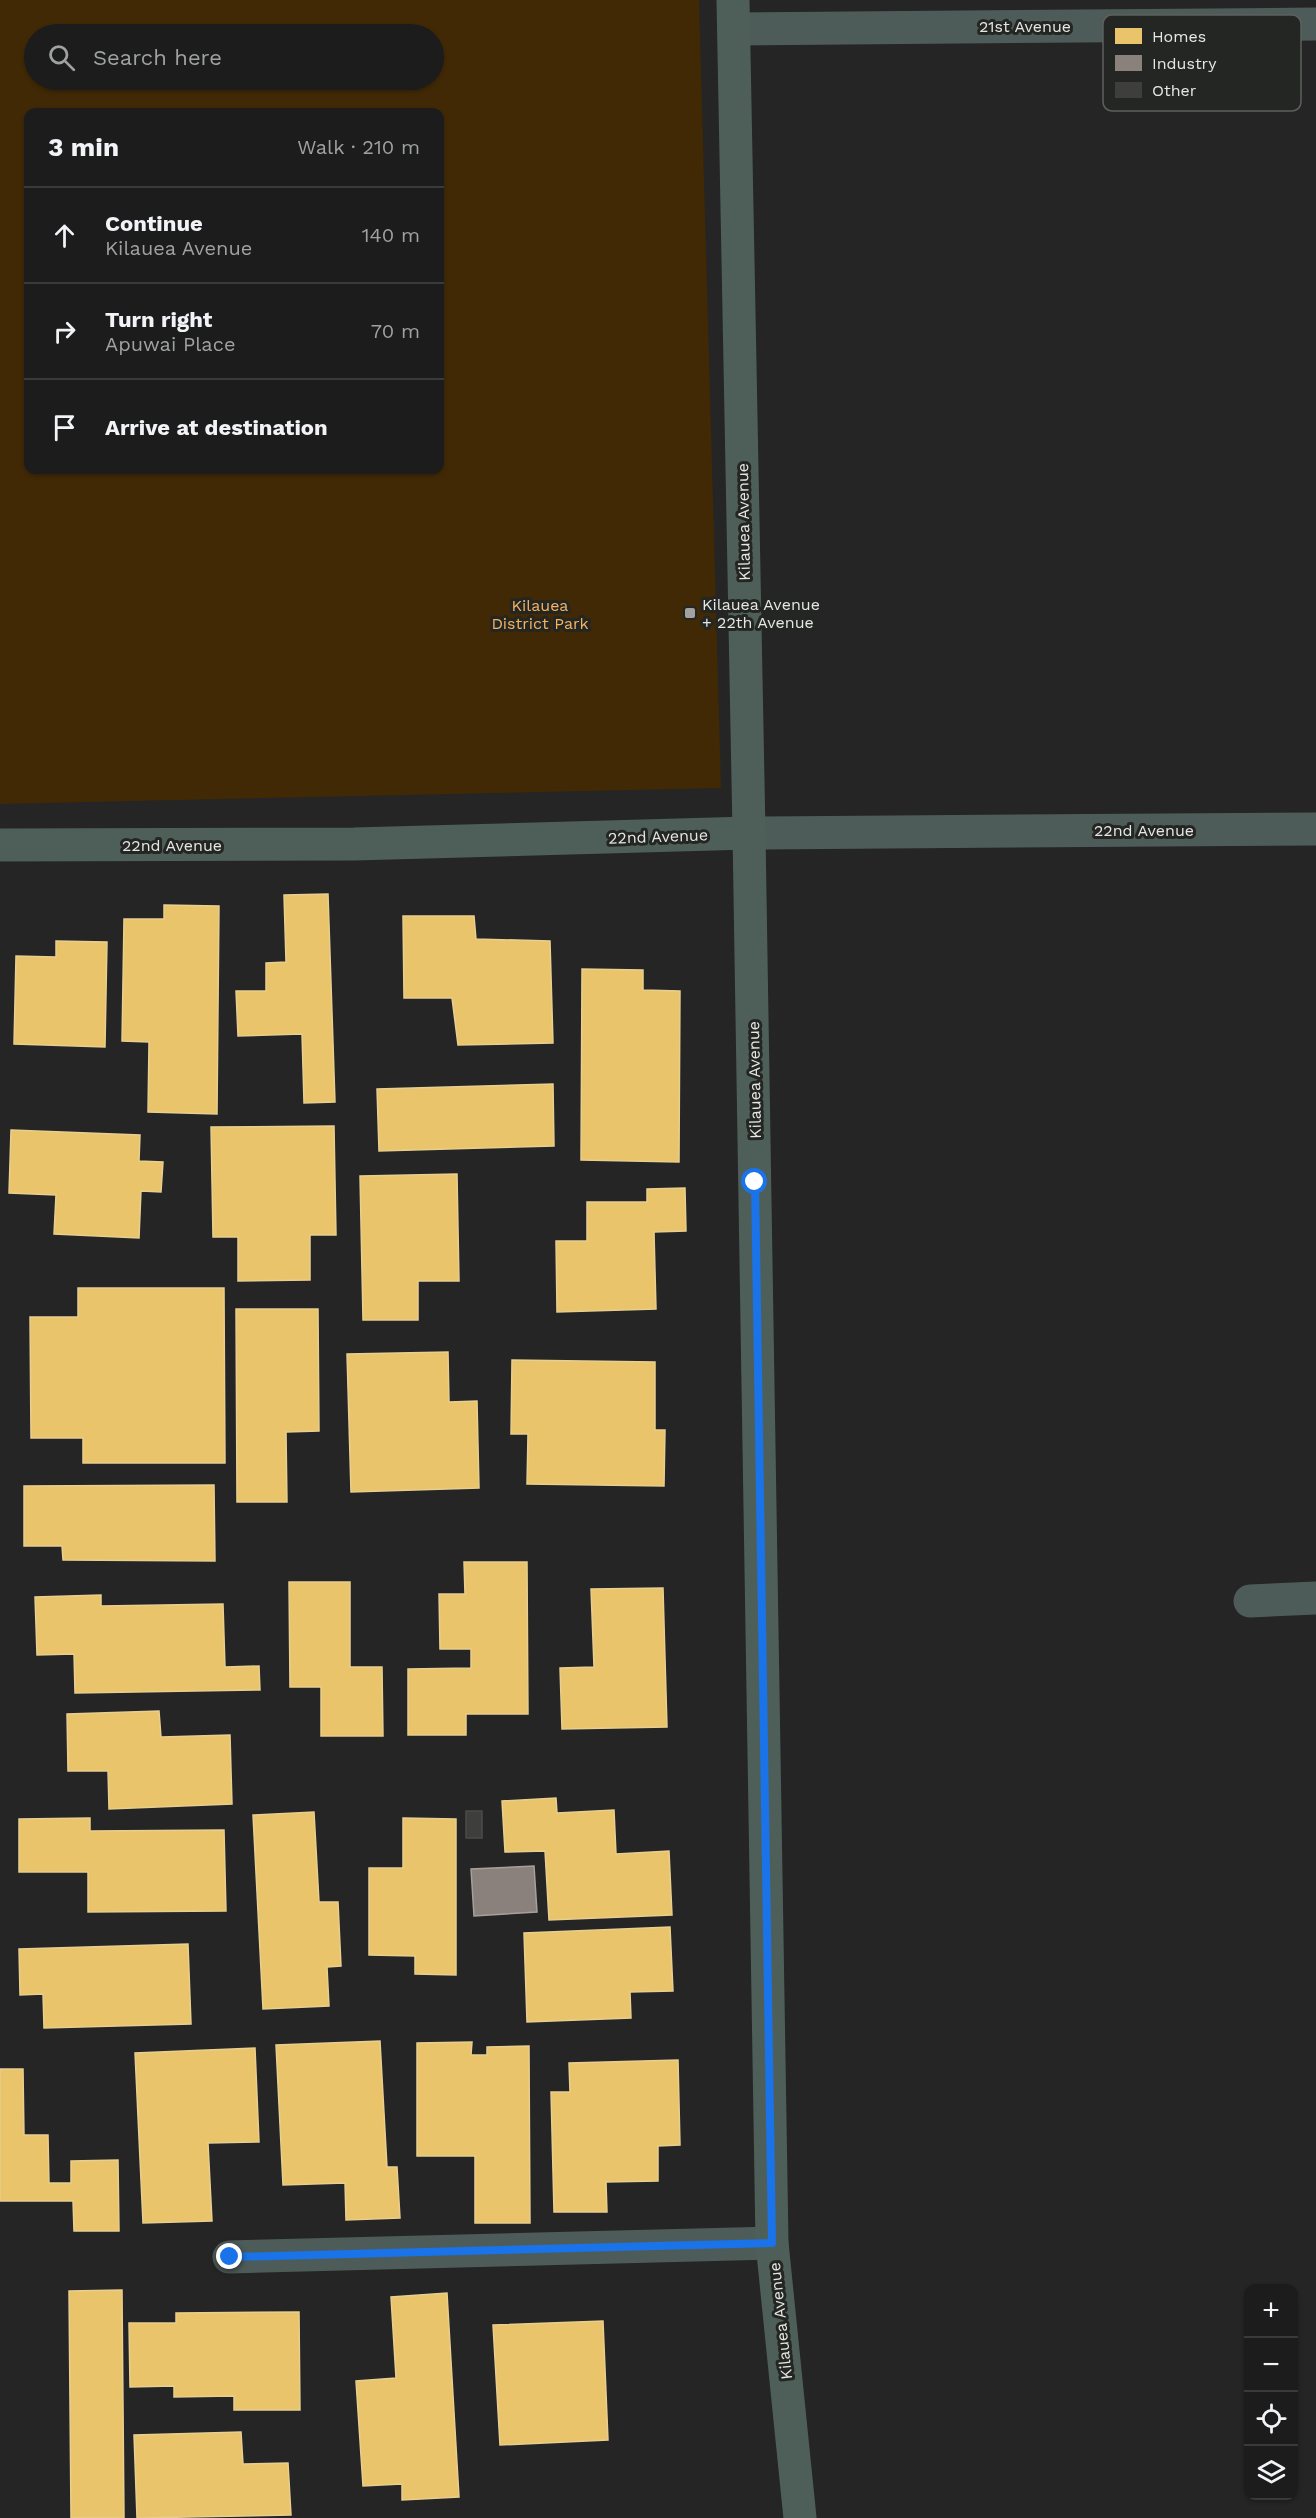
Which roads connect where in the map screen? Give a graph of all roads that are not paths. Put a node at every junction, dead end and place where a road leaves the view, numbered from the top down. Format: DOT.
graph roads {
  1 [pos="733,14"];
  2 [pos="1103,20"];
  3 [pos="1301,24"];
  4 [pos="1316,24"];
  5 [pos="1316,829"];
  6 [pos="750,833"];
  7 [pos="0,845"];
  8 [pos="1316,1598"];
  9 [pos="1250,1601"];
  10 [pos="772,2243"];
  11 [pos="230,2257"];
  12 [pos="800,2518"];
  1 -- 2 [label="street, 21st Avenue"];
  1 -- 6 [label="street, Kilauea Avenue"];
  3 -- 4 [label="street, 21st Avenue"];
  5 -- 6 [label="street, 22nd Avenue"];
  6 -- 7 [label="street, 22nd Avenue"];
  6 -- 10 [label="street, Kilauea Avenue"];
  8 -- 9 [label="street"];
  10 -- 11 [label="street"];
  10 -- 12 [label="street, Kilauea Avenue"];
}
